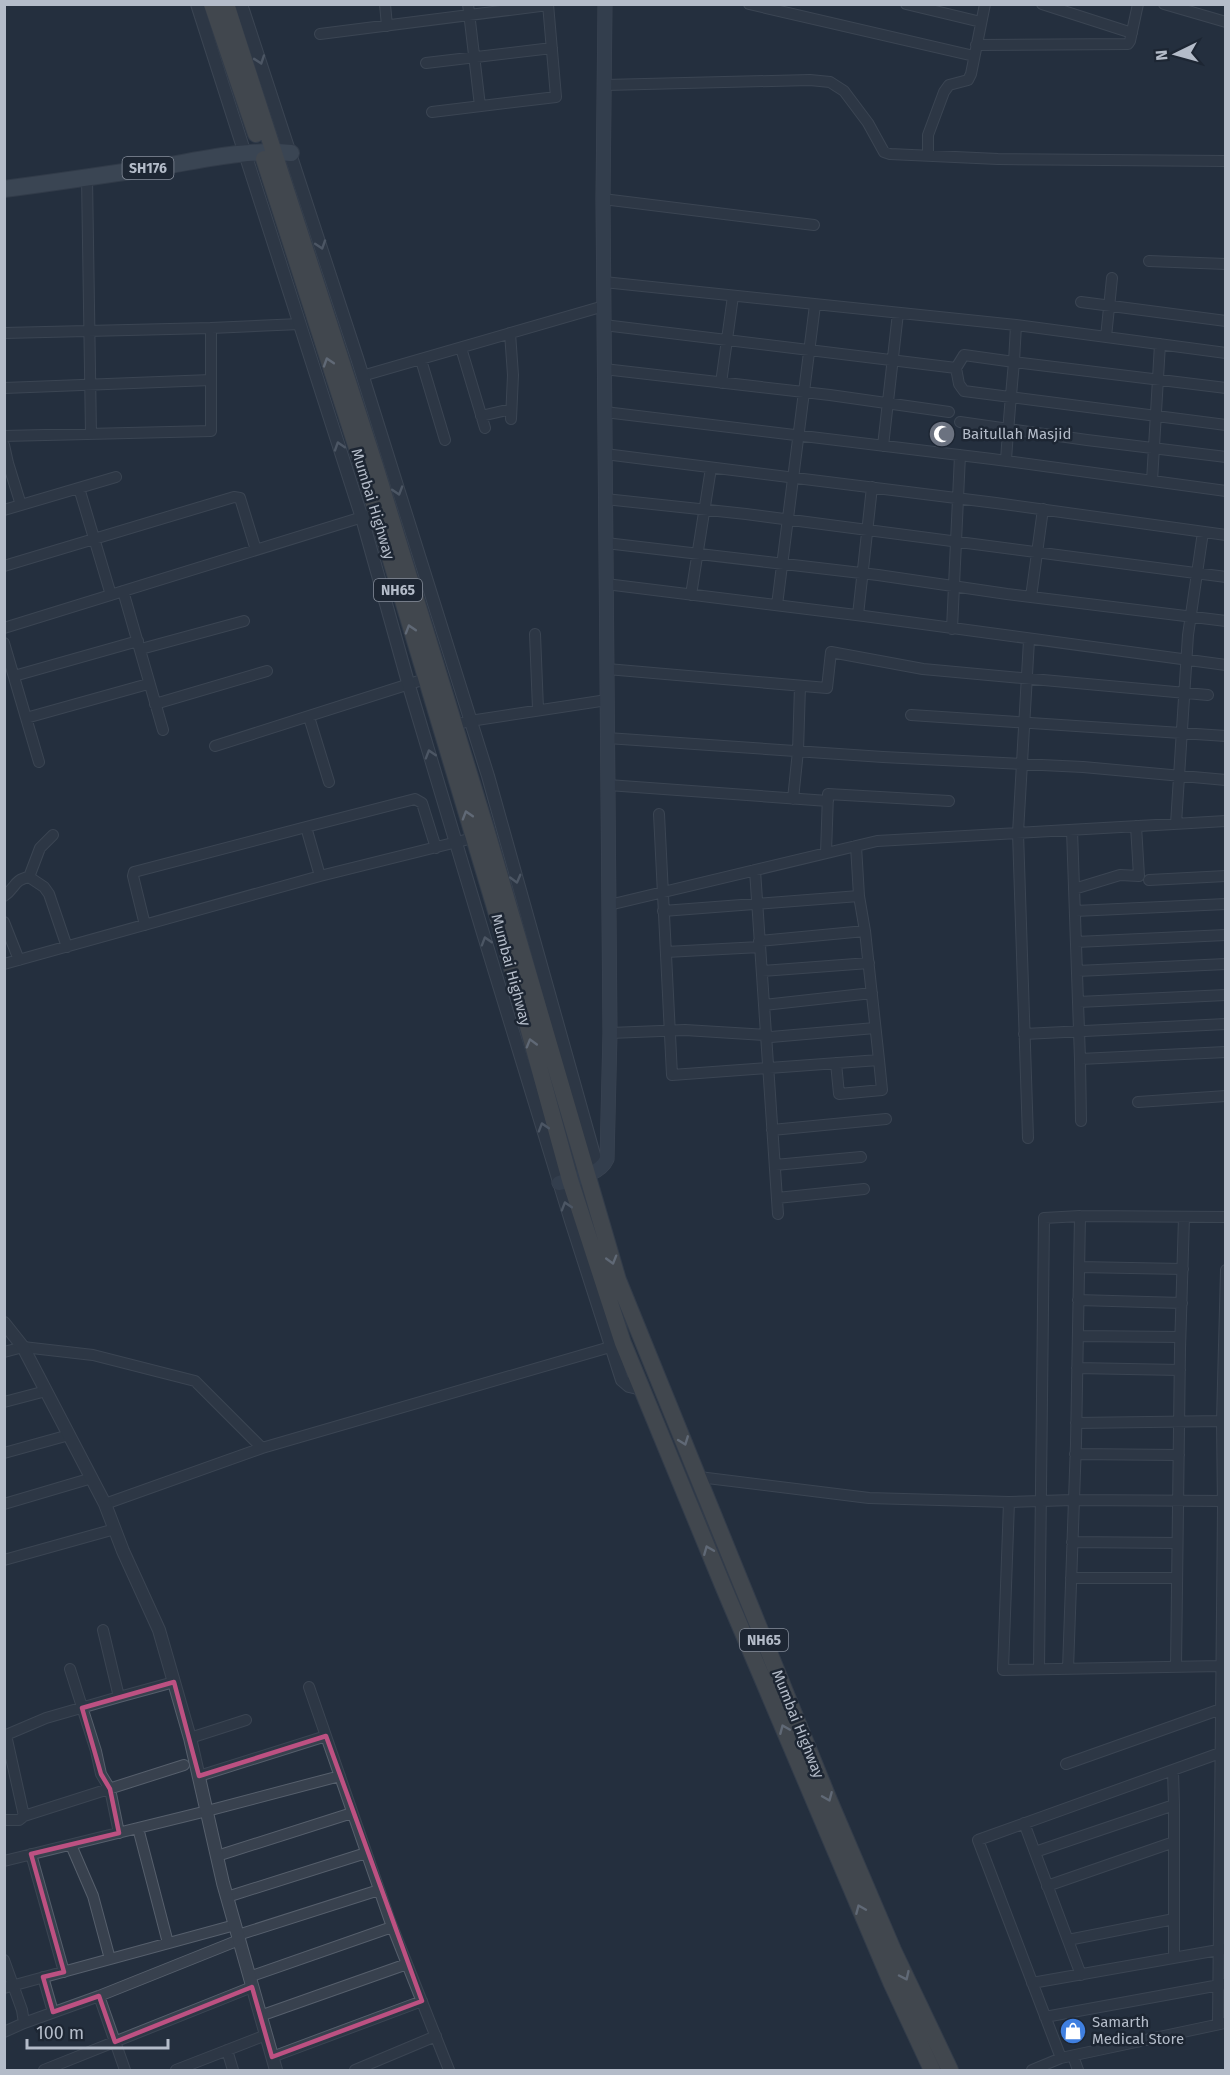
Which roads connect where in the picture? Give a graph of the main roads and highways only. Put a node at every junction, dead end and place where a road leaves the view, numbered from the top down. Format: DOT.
graph roads {
  1 [pos="212,4"];
  2 [pos="226,4"];
  3 [pos="605,4"];
  4 [pos="260,152"];
  5 [pos="291,153"];
  6 [pos="4,189"];
  7 [pos="592,1172"];
  8 [pos="565,1182"];
  9 [pos="932,2070"];
  10 [pos="950,2070"];
  1 -- 4 [label="highway, Mumbai Highway / NH65"];
  2 -- 4 [label="highway, Mumbai Highway / NH65"];
  3 -- 7 [label="main road"];
  4 -- 5 [label="main road, SH176"];
  4 -- 6 [label="main road, SH176"];
  4 -- 7 [label="highway, Mumbai Highway / NH65"];
  8 -- 4 [label="highway, Mumbai Highway / NH65, one-way"];
  7 -- 8 [label="main road"];
  7 -- 10 [label="highway, Mumbai Highway / NH65, one-way"];
  9 -- 8 [label="highway, NH65, one-way"];
}
